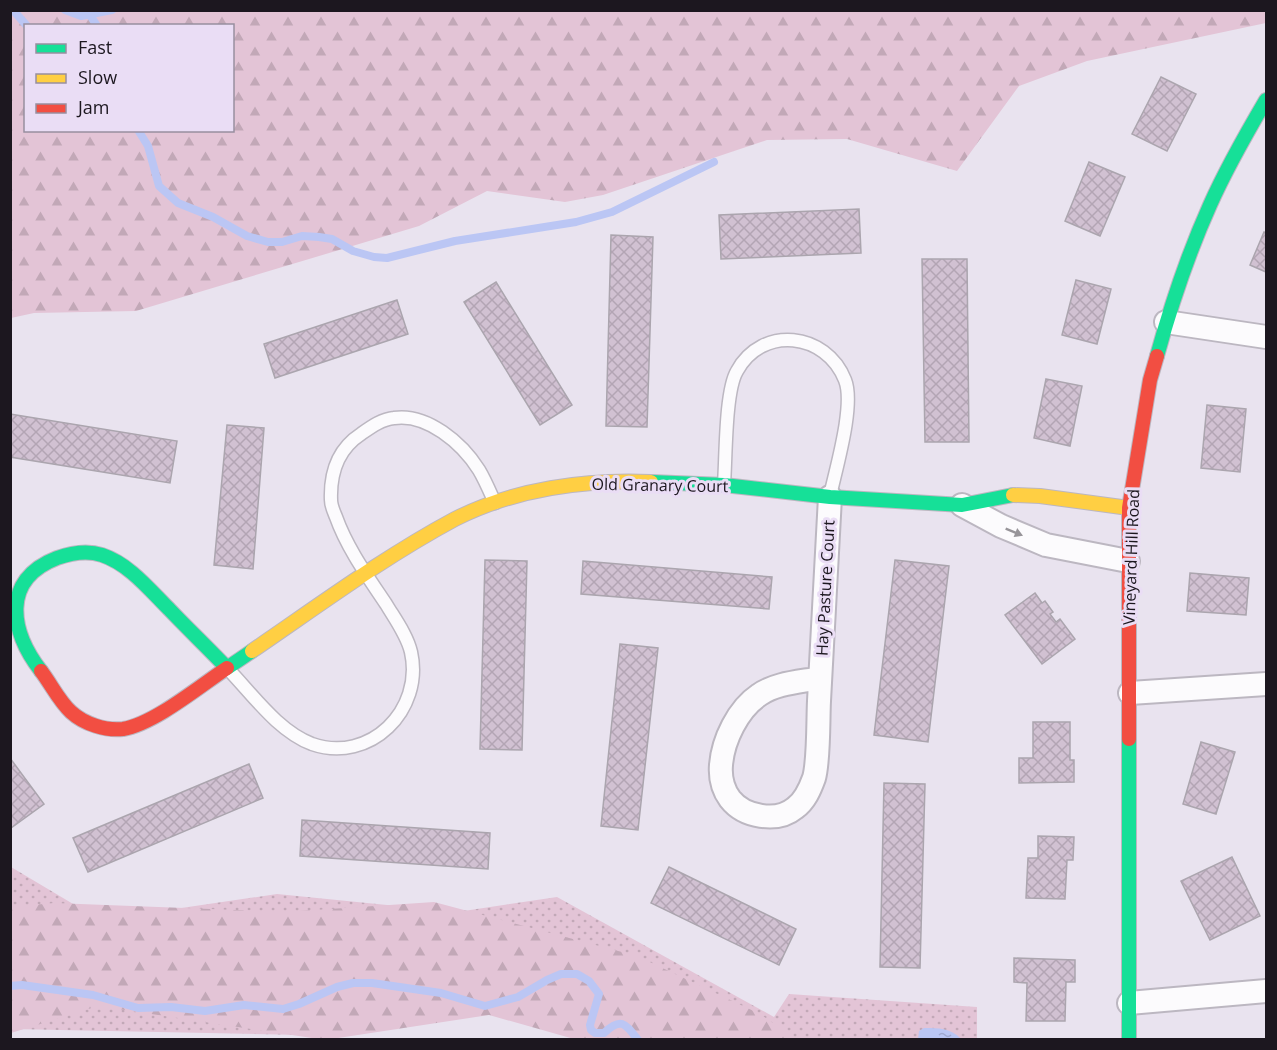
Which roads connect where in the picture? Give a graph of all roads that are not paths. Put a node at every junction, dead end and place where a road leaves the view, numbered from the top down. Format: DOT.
graph roads {
  1 [pos="1266,100"];
  2 [pos="1166,322"];
  3 [pos="1266,337"];
  4 [pos="724,485"];
  5 [pos="830,497"];
  6 [pos="495,503"];
  7 [pos="962,505"];
  8 [pos="1129,507"];
  9 [pos="1128,561"];
  10 [pos="366,573"];
  11 [pos="227,668"];
  12 [pos="820,678"];
  13 [pos="1266,684"];
  14 [pos="1130,693"];
  15 [pos="1266,991"];
  16 [pos="1129,1003"];
  17 [pos="1129,1040"];
  1 -- 2 [label="street, Vineyard Hill Road"];
  2 -- 3 [label="street"];
  2 -- 8 [label="street, Vineyard Hill Road"];
  4 -- 5 [label="street, Old Granary Court"];
  4 -- 5 [label="lane"];
  4 -- 6 [label="street, Old Granary Court"];
  5 -- 7 [label="street, Old Granary Court"];
  5 -- 12 [label="street, Hay Pasture Court"];
  6 -- 10 [label="street, Old Granary Court"];
  6 -- 10 [label="lane"];
  7 -- 8 [label="street, Old Granary Court"];
  7 -- 9 [label="street, Old Granary Court, one-way"];
  8 -- 9 [label="street, Vineyard Hill Road"];
  9 -- 14 [label="street, Vineyard Hill Road"];
  10 -- 11 [label="street, Old Granary Court"];
  10 -- 11 [label="lane"];
  11 -- 11 [label="street, Old Granary Court"];
  12 -- 12 [label="street, Hay Pasture Court"];
  13 -- 14 [label="street"];
  14 -- 16 [label="street, Vineyard Hill Road"];
  15 -- 16 [label="street"];
  16 -- 17 [label="street, Vineyard Hill Road"];
}
